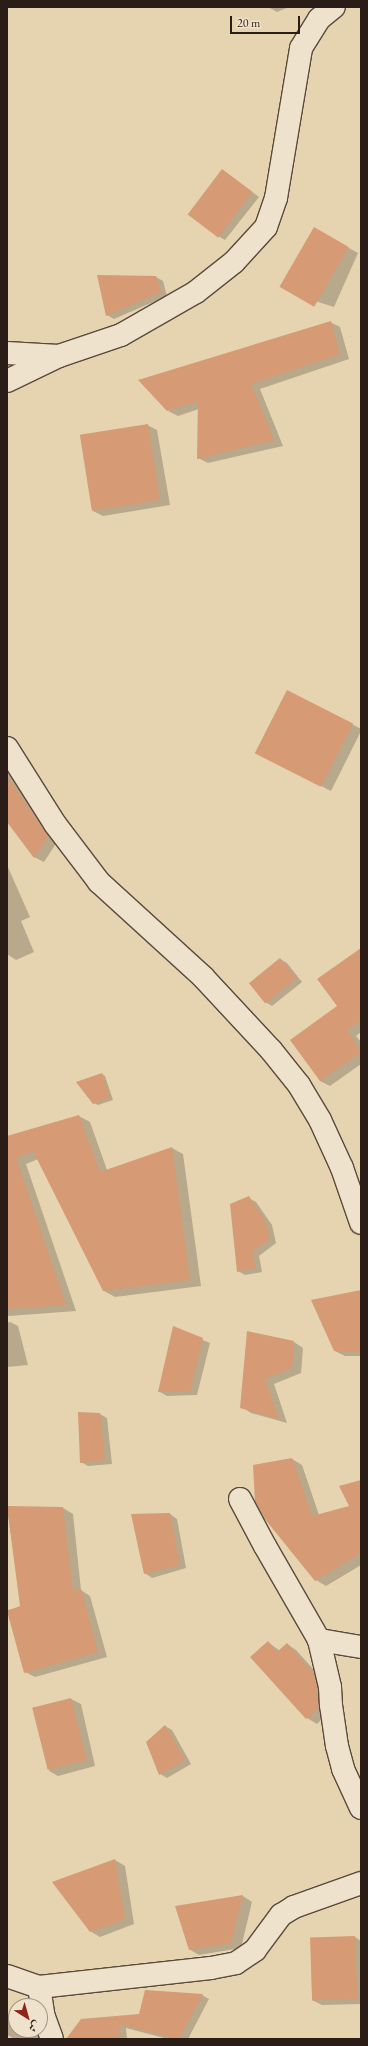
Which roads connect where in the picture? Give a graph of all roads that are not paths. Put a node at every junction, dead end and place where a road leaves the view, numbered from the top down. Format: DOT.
graph roads {
  1 [pos="334,7"];
  2 [pos="7,353"];
  3 [pos="59,356"];
  4 [pos="7,381"];
  5 [pos="7,748"];
  6 [pos="361,1223"];
  7 [pos="240,1499"];
  8 [pos="320,1640"];
  9 [pos="361,1647"];
  10 [pos="361,1808"];
  11 [pos="361,1883"];
  12 [pos="7,1976"];
  13 [pos="39,1987"];
  14 [pos="52,2039"];
  1 -- 3 [label="street"];
  2 -- 3 [label="street"];
  3 -- 4 [label="street"];
  5 -- 6 [label="street"];
  7 -- 8 [label="street"];
  8 -- 9 [label="street"];
  8 -- 10 [label="street"];
  11 -- 13 [label="street"];
  12 -- 13 [label="street"];
  13 -- 14 [label="street"];
}
